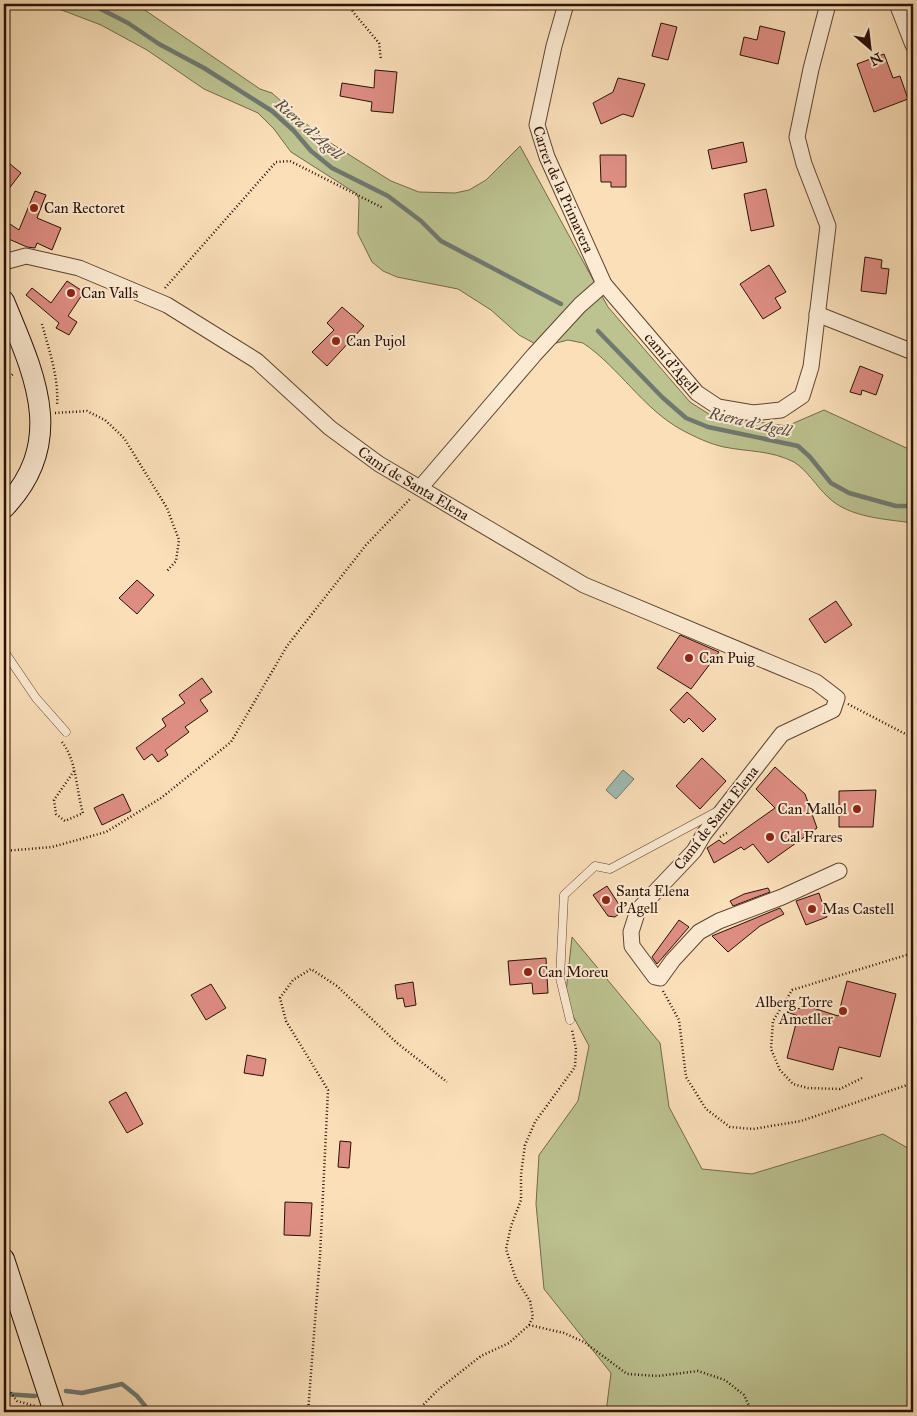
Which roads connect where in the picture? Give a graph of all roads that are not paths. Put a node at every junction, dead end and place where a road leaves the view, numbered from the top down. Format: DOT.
graph roads {
  1 [pos="566,4"];
  2 [pos="828,4"];
  3 [pos="897,4"];
  4 [pos="913,45"];
  5 [pos="4,262"];
  6 [pos="604,284"];
  7 [pos="4,301"];
  8 [pos="817,314"];
  9 [pos="913,352"];
  10 [pos="420,488"];
  11 [pos="4,508"];
  12 [pos="4,651"];
  13 [pos="66,732"];
  14 [pos="726,805"];
  15 [pos="839,870"];
  16 [pos="570,1020"];
  17 [pos="4,1259"];
  18 [pos="54,1411"];
  1 -- 6 [label="street, Carrer de la Primavera"];
  2 -- 8 [label="street, camí d'Agell"];
  3 -- 4 [label="street"];
  5 -- 10 [label="street, Camí de Santa Elena"];
  6 -- 8 [label="street, camí d'Agell"];
  6 -- 10 [label="street"];
  7 -- 11 [label="street"];
  8 -- 9 [label="street"];
  10 -- 14 [label="street, Camí de Santa Elena"];
  12 -- 13 [label="lane"];
  14 -- 15 [label="street, Camí de Santa Elena"];
  14 -- 16 [label="lane"];
  17 -- 18 [label="street"];
}
